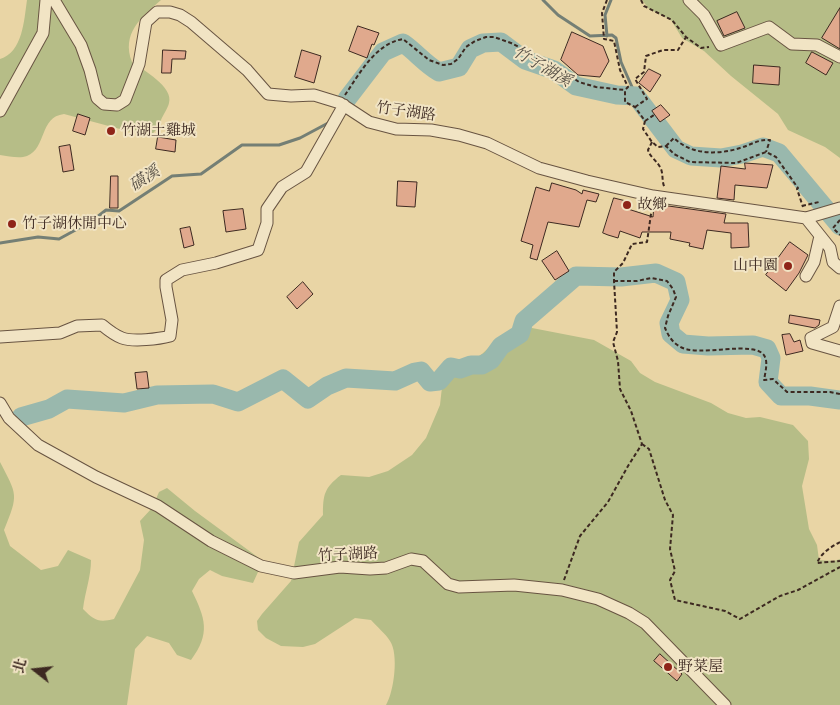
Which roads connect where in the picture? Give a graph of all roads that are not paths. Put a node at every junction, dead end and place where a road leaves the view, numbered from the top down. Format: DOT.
graph roads {
  1 [pos="46,0"];
  2 [pos="54,0"];
  3 [pos="689,0"];
  4 [pos="840,57"];
  5 [pos="342,104"];
  6 [pos="0,111"];
  7 [pos="838,213"];
  8 [pos="806,218"];
  9 [pos="820,236"];
  10 [pos="840,268"];
  11 [pos="806,276"];
  12 [pos="840,306"];
  13 [pos="0,337"];
  14 [pos="840,351"];
  15 [pos="0,403"];
  16 [pos="725,705"];
  1 -- 6 [label="street"];
  2 -- 5 [label="street, 竹子湖路"];
  3 -- 4 [label="street"];
  5 -- 8 [label="street, 竹子湖路"];
  5 -- 13 [label="street"];
  7 -- 8 [label="street, 竹子湖路"];
  8 -- 9 [label="street"];
  9 -- 10 [label="street"];
  9 -- 11 [label="street"];
  12 -- 14 [label="street"];
  15 -- 16 [label="street, 竹子湖路"];
}
